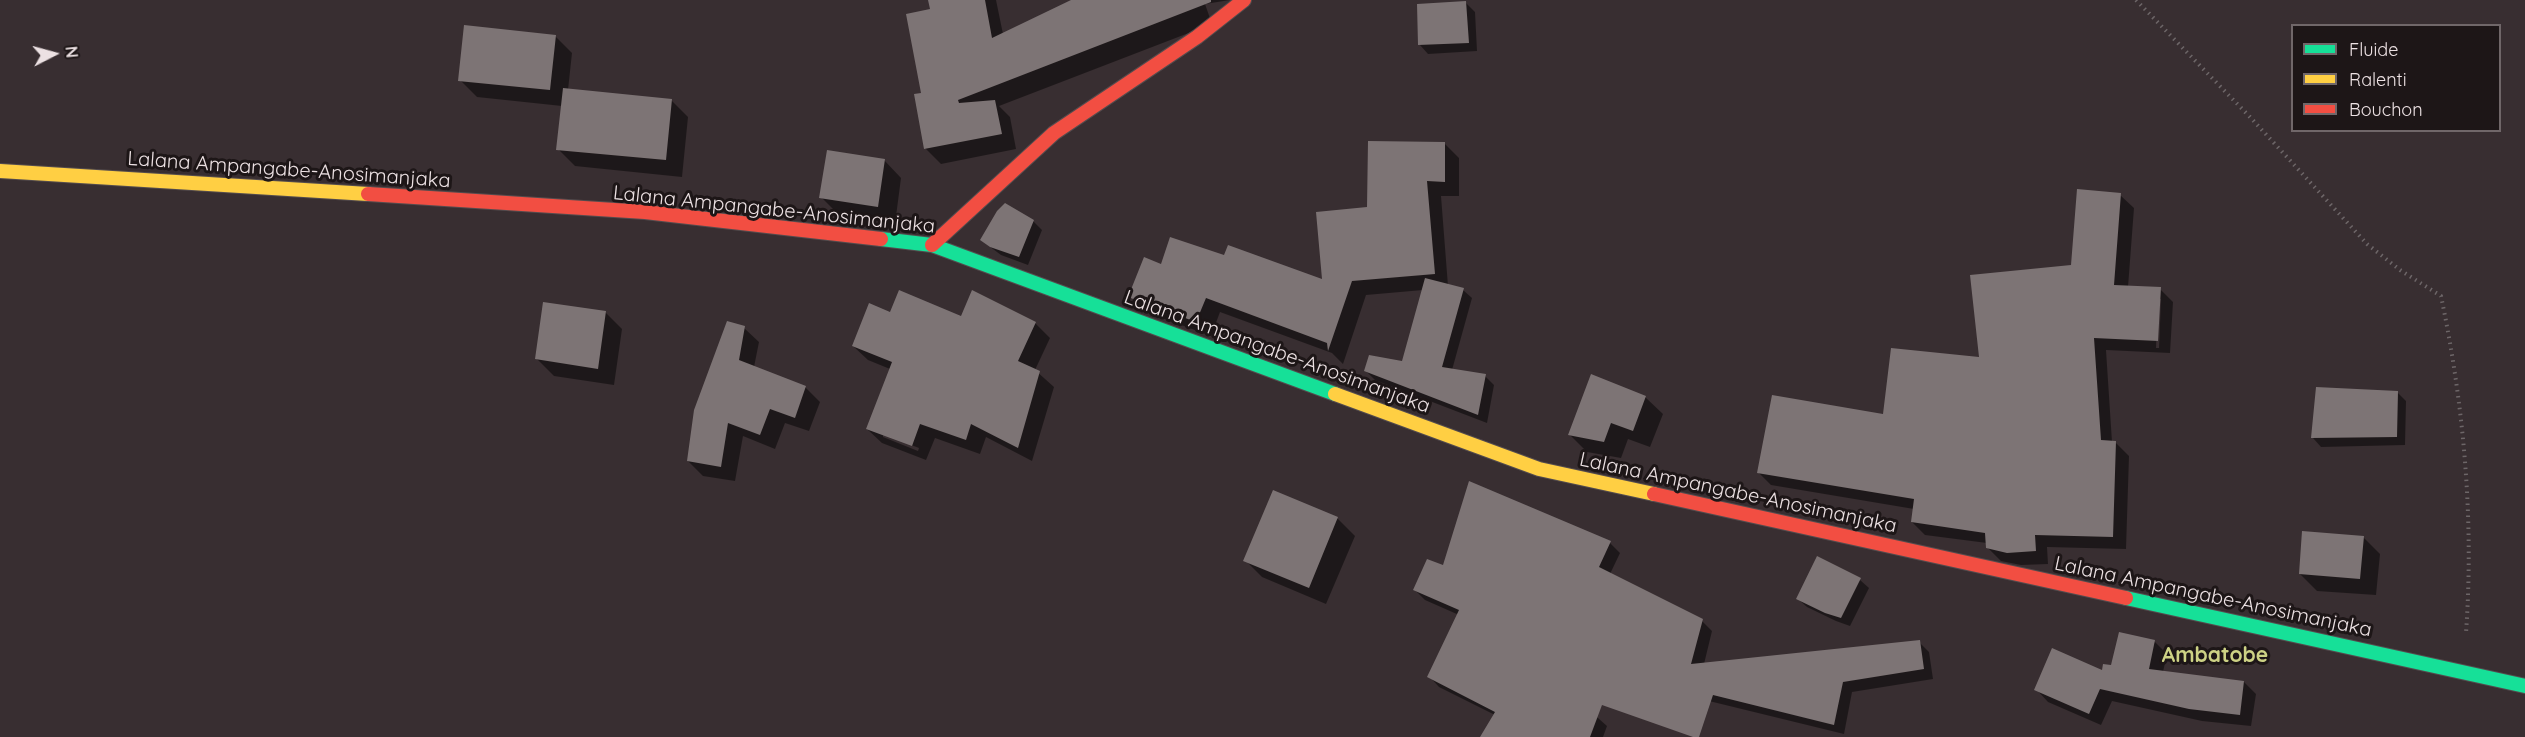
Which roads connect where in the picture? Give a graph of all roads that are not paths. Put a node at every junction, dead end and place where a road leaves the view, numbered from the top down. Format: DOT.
graph roads {
  1 [pos="1244,0"];
  2 [pos="0,171"];
  3 [pos="932,245"];
  4 [pos="2525,686"];
  1 -- 3 [label="street"];
  2 -- 3 [label="street, Lalana Ampangabe-Anosimanjaka"];
  3 -- 4 [label="street, Lalana Ampangabe-Anosimanjaka"];
}
